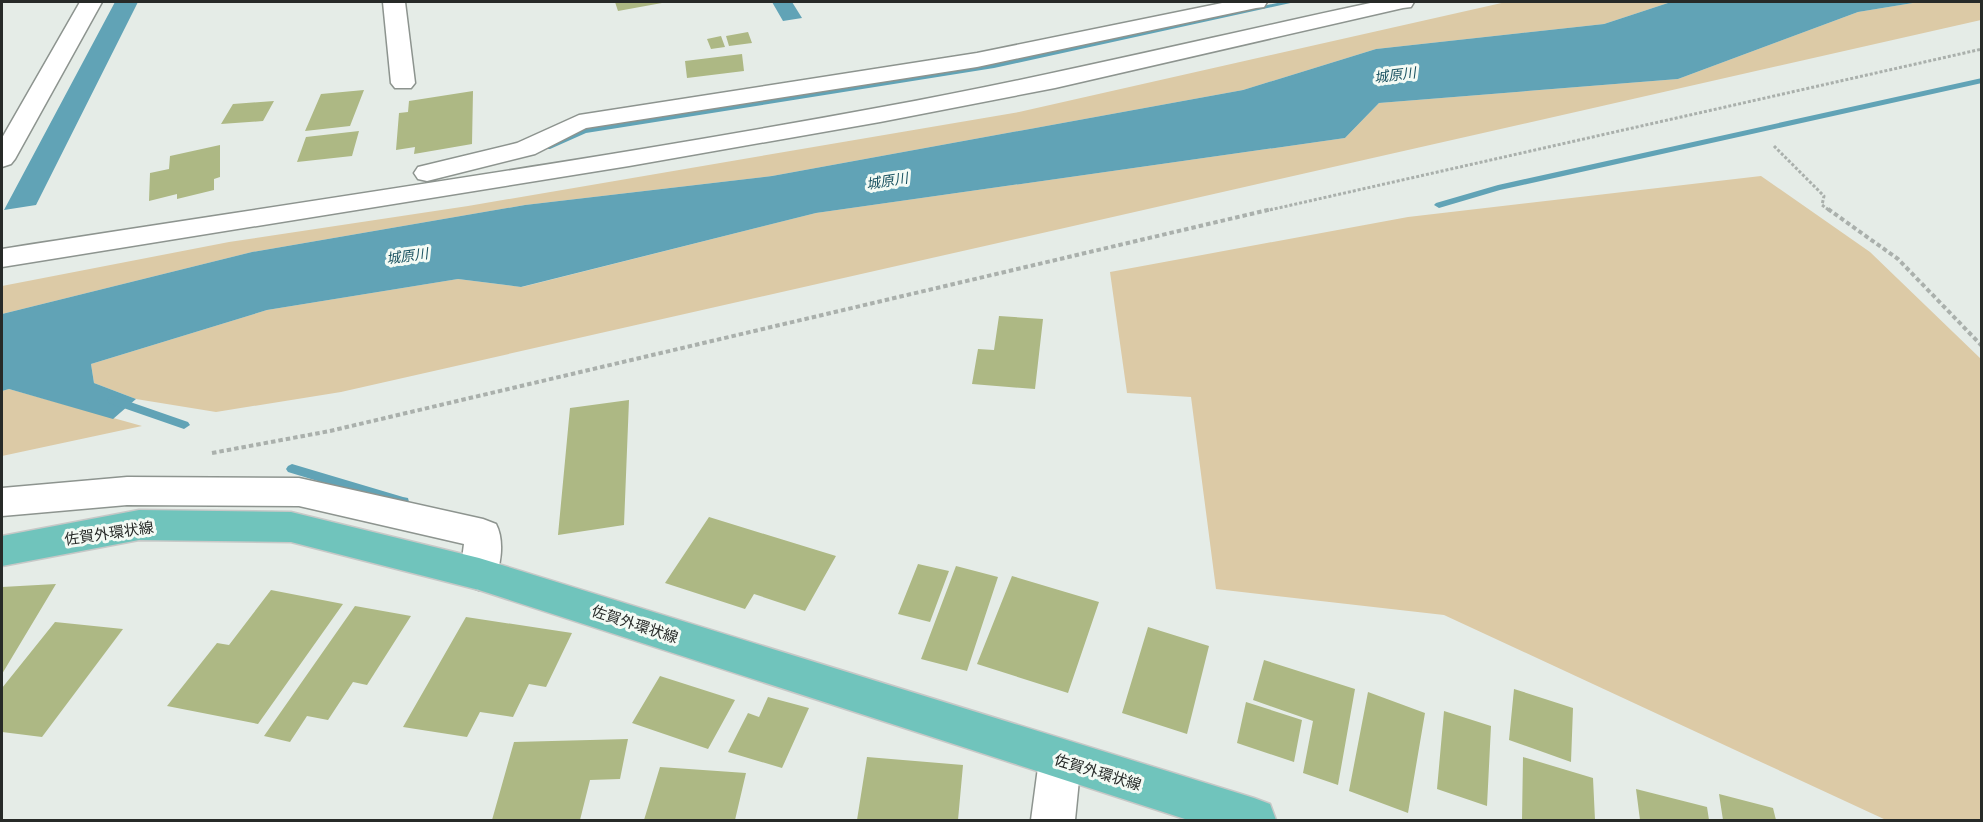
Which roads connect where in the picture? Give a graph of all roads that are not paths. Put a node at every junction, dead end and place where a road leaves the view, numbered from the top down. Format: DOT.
graph roads {
  1 [pos="91,2"];
  2 [pos="394,2"];
  3 [pos="1256,2"];
  4 [pos="1403,2"];
  5 [pos="402,83"];
  6 [pos="2,159"];
  7 [pos="242,218"];
  8 [pos="2,258"];
  9 [pos="2,502"];
  10 [pos="2,550"];
  11 [pos="479,574"];
  12 [pos="1060,760"];
  13 [pos="1053,820"];
  14 [pos="1254,820"];
  1 -- 6 [label="street"];
  2 -- 5 [label="street"];
  3 -- 7 [label="street"];
  4 -- 7 [label="street"];
  7 -- 8 [label="street"];
  9 -- 11 [label="street"];
  10 -- 11 [label="main road, 佐賀外環状線"];
  11 -- 12 [label="main road, 佐賀外環状線"];
  12 -- 13 [label="street"];
  12 -- 14 [label="main road, 佐賀外環状線"];
}
